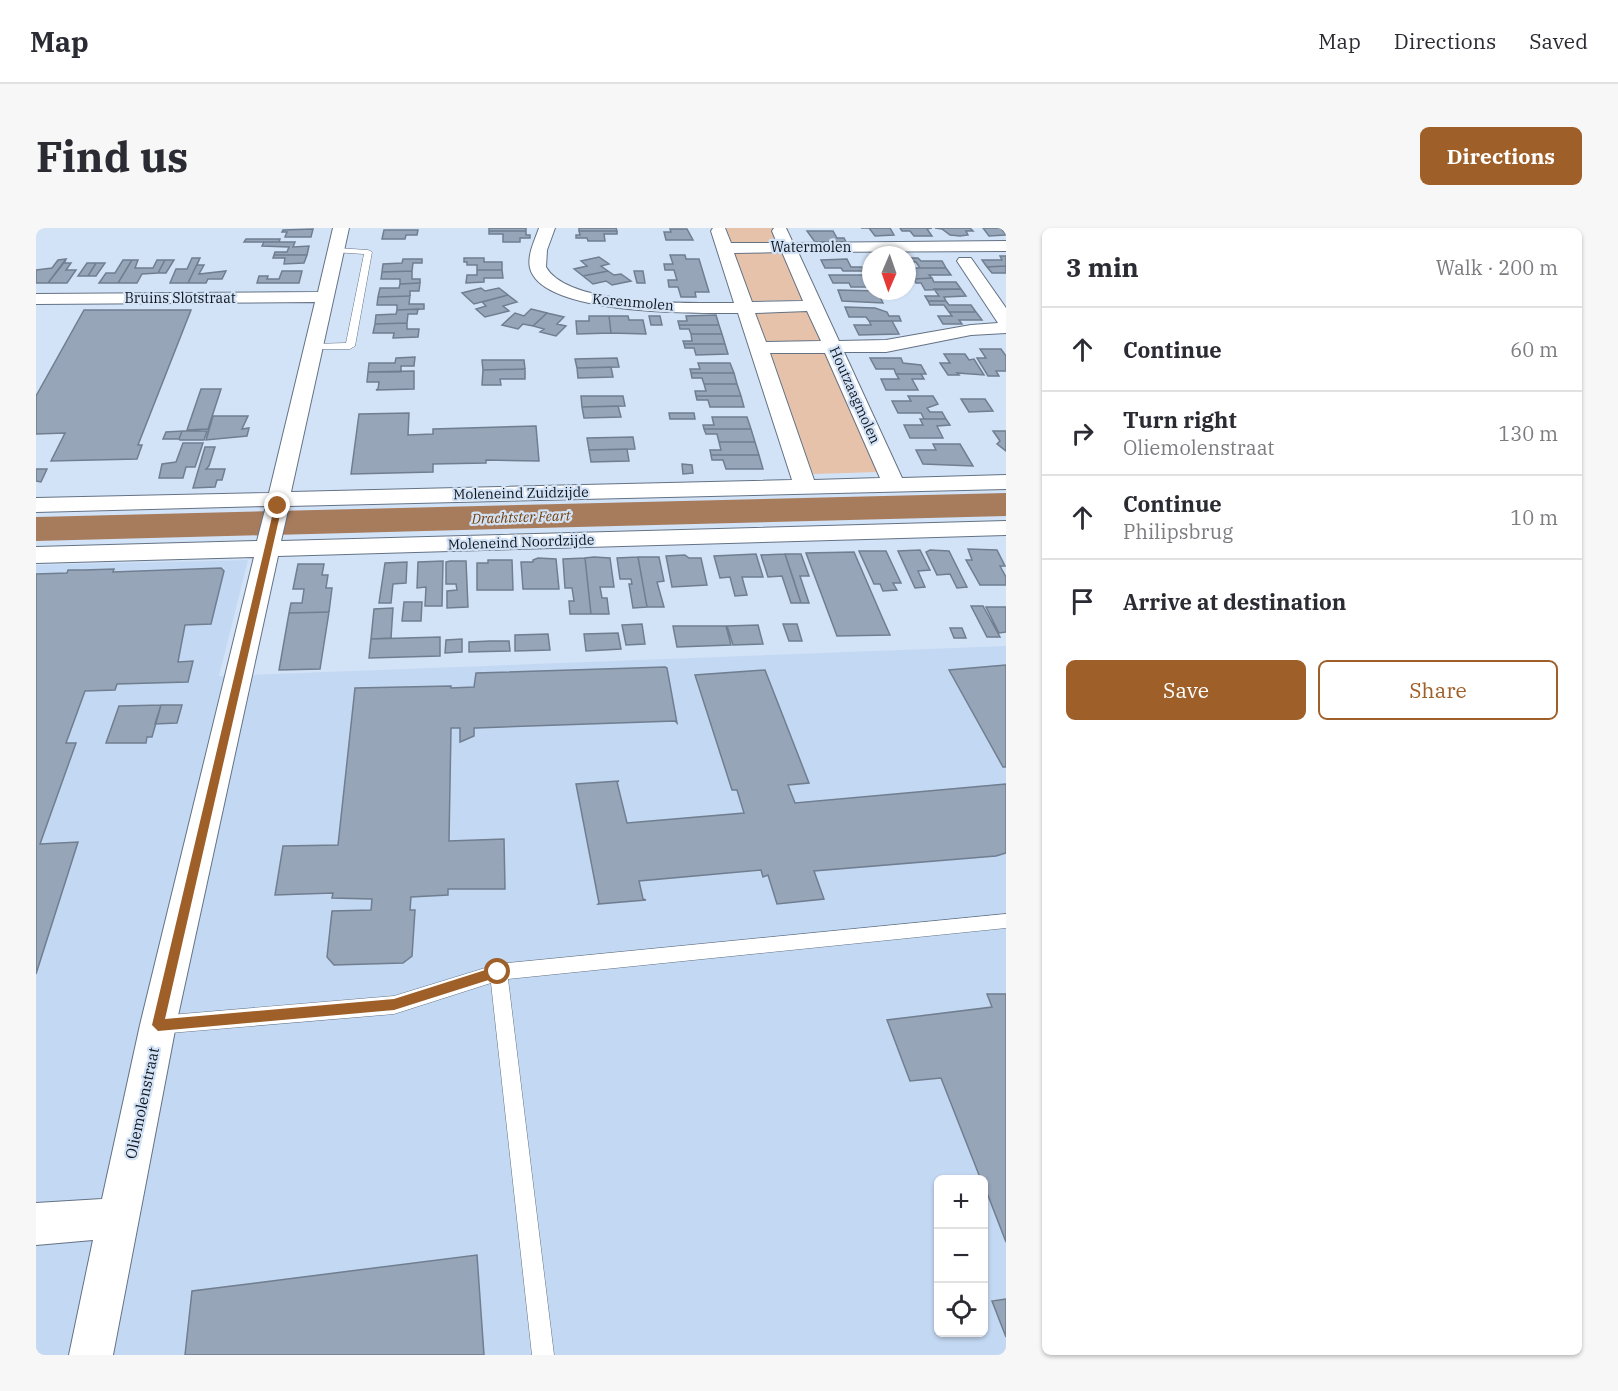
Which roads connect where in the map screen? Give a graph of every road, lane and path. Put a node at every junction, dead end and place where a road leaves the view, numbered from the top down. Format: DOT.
graph roads {
  1 [pos="341,228"];
  2 [pos="547,228"];
  3 [pos="718,228"];
  4 [pos="779,228"];
  5 [pos="1006,246"];
  6 [pos="724,248"];
  7 [pos="788,248"];
  8 [pos="336,250"];
  9 [pos="965,261"];
  10 [pos="324,297"];
  11 [pos="36,299"];
  12 [pos="814,306"];
  13 [pos="745,307"];
  14 [pos="1006,321"];
  15 [pos="1006,328"];
  16 [pos="315,346"];
  17 [pos="760,348"];
  18 [pos="834,348"];
  19 [pos="1006,482"];
  20 [pos="894,484"];
  21 [pos="805,486"];
  22 [pos="278,502"];
  23 [pos="36,505"];
  24 [pos="1006,528"];
  25 [pos="270,543"];
  26 [pos="36,555"];
  27 [pos="1006,921"];
  28 [pos="498,972"];
  29 [pos="158,1025"];
  30 [pos="118,1218"];
  31 [pos="36,1224"];
  32 [pos="91,1355"];
  33 [pos="543,1355"];
  1 -- 8 [label="street, Oliemolenstraat"];
  2 -- 13 [label="street, Korenmolen"];
  3 -- 6 [label="street"];
  4 -- 7 [label="street, Houtzaagmolen"];
  5 -- 7 [label="street, Watermolen"];
  6 -- 7 [label="street, Watermolen"];
  6 -- 13 [label="street"];
  7 -- 12 [label="street, Houtzaagmolen"];
  8 -- 10 [label="street, Oliemolenstraat"];
  8 -- 16 [label="lane"];
  9 -- 14 [label="street"];
  10 -- 11 [label="street, Bruins Slotstraat"];
  10 -- 16 [label="street, Oliemolenstraat"];
  12 -- 13 [label="street"];
  12 -- 18 [label="street, Houtzaagmolen"];
  13 -- 17 [label="street"];
  15 -- 18 [label="street"];
  16 -- 22 [label="street, Oliemolenstraat"];
  17 -- 18 [label="street"];
  17 -- 21 [label="street"];
  18 -- 20 [label="street, Houtzaagmolen"];
  19 -- 20 [label="street, Moleneind Zuidzijde"];
  20 -- 21 [label="street, Moleneind Zuidzijde"];
  21 -- 22 [label="street, Moleneind Zuidzijde"];
  22 -- 23 [label="street, Moleneind Zuidzijde"];
  22 -- 25 [label="street, Oliemolenstraat"];
  24 -- 25 [label="street, Moleneind Noordzijde"];
  25 -- 26 [label="street, Moleneind Noordzijde"];
  25 -- 29 [label="street, Oliemolenstraat"];
  27 -- 28 [label="lane"];
  28 -- 29 [label="lane"];
  28 -- 33 [label="lane"];
  29 -- 30 [label="street, Oliemolenstraat"];
  30 -- 31 [label="street"];
  30 -- 32 [label="street, Oliemolenstraat"];
}
